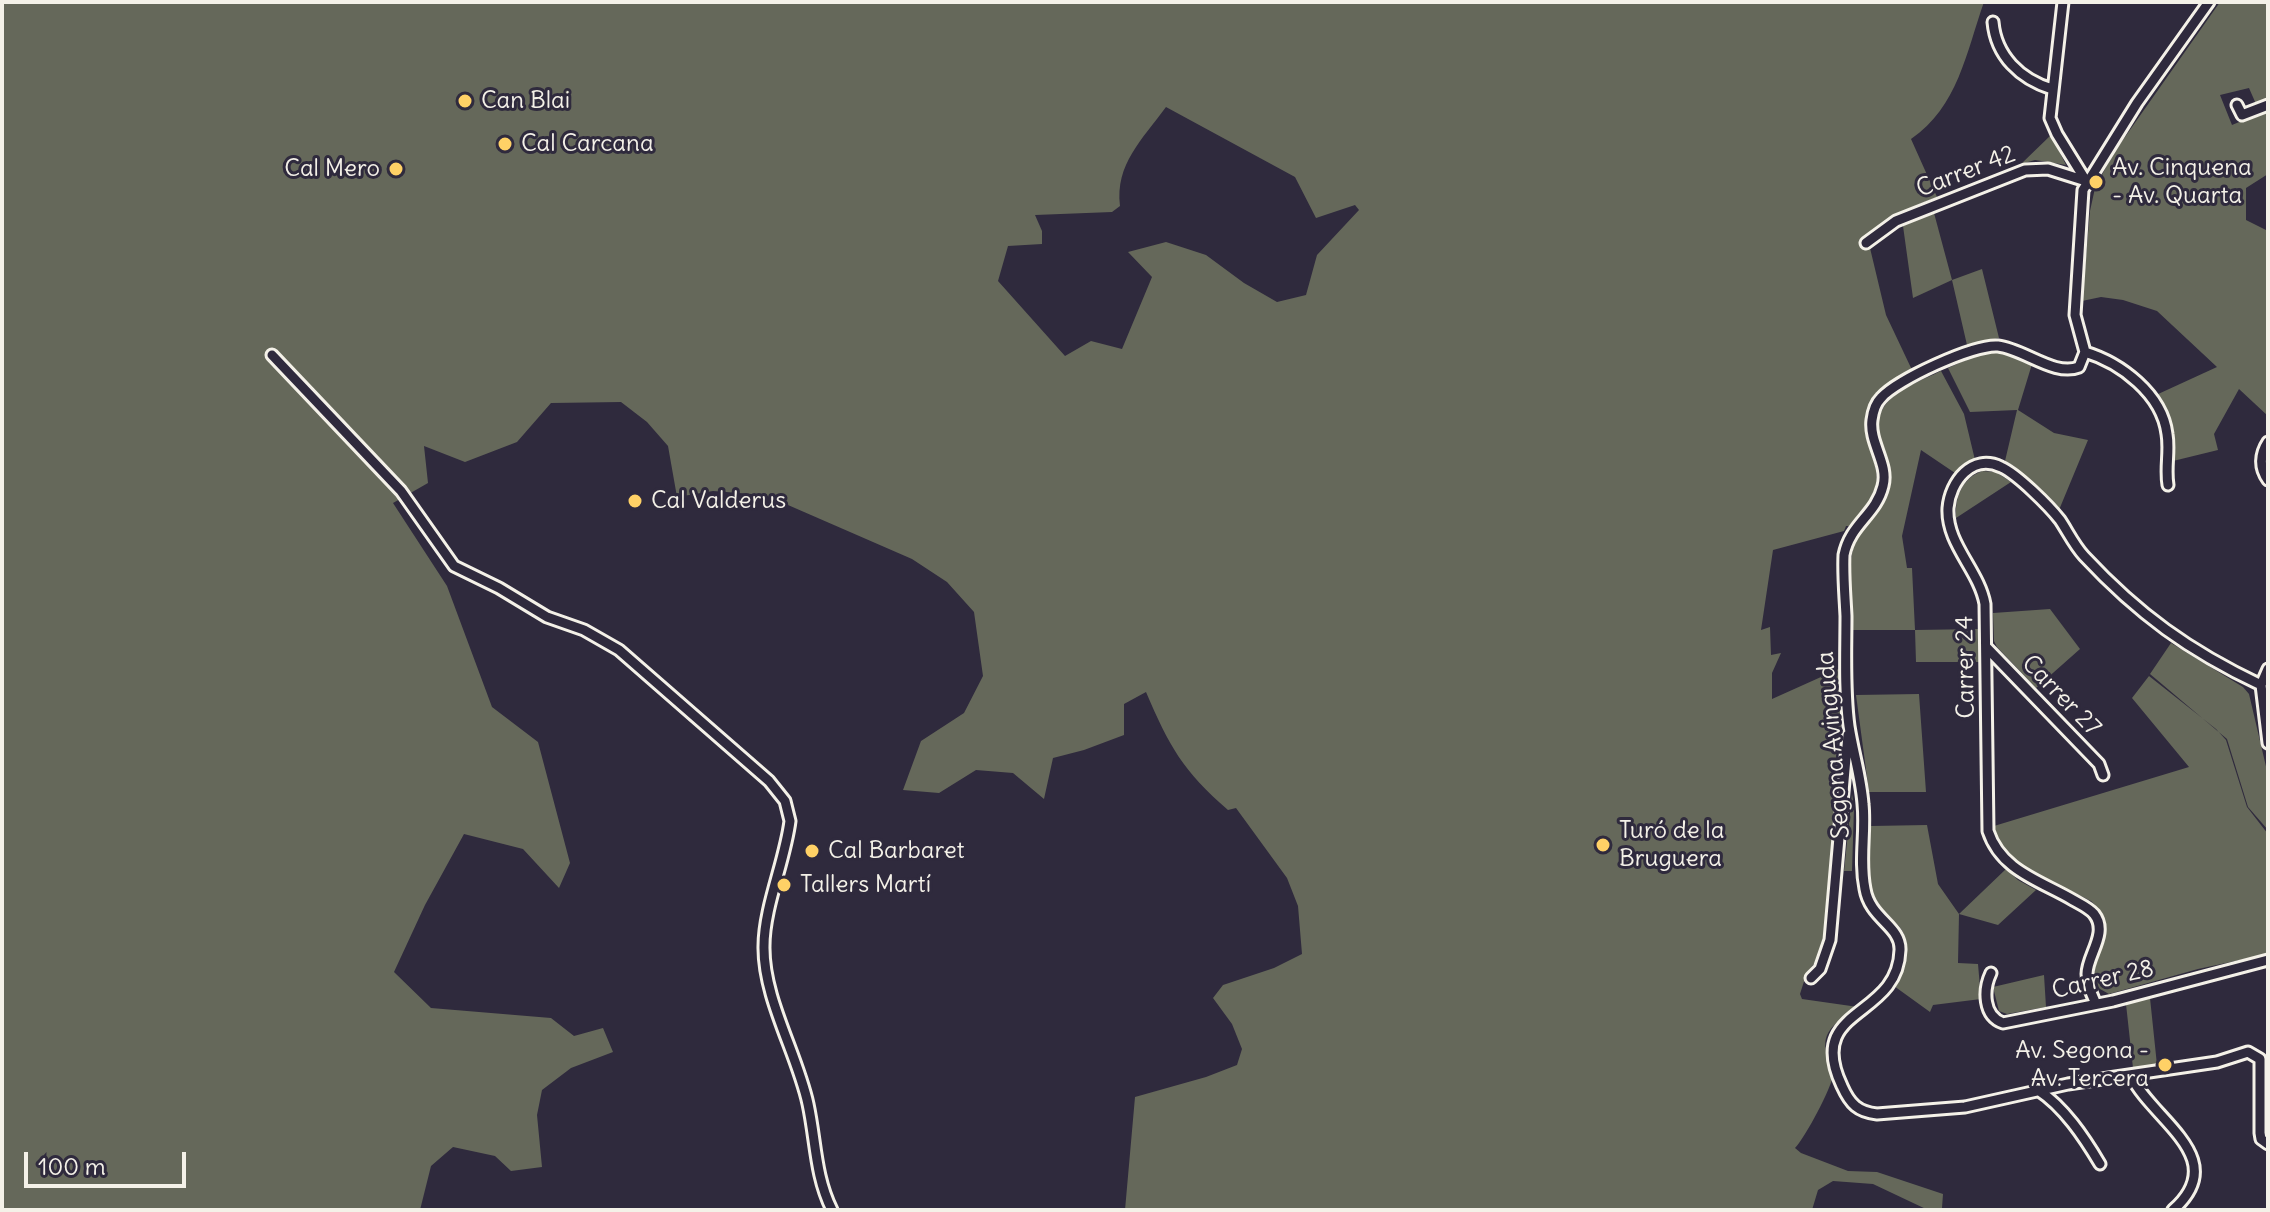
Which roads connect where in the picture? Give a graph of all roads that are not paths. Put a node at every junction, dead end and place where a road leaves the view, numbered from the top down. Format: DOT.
graph roads {
  1 [pos="2063,2"];
  2 [pos="2209,2"];
  3 [pos="1993,22"];
  4 [pos="2052,89"];
  5 [pos="2237,105"];
  6 [pos="2268,105"];
  7 [pos="2086,181"];
  8 [pos="1866,243"];
  9 [pos="2085,352"];
  10 [pos="272,355"];
  11 [pos="2268,442"];
  12 [pos="2268,480"];
  13 [pos="2168,485"];
  14 [pos="1986,647"];
  15 [pos="2268,669"];
  16 [pos="2261,685"];
  17 [pos="1849,724"];
  18 [pos="2268,743"];
  19 [pos="2103,775"];
  20 [pos="2268,960"];
  21 [pos="1991,973"];
  22 [pos="1811,978"];
  23 [pos="2096,1004"];
  24 [pos="2131,1076"];
  25 [pos="2038,1090"];
  26 [pos="2265,1117"];
  27 [pos="2268,1144"];
  28 [pos="2100,1164"];
  29 [pos="832,1210"];
  30 [pos="2173,1210"];
  1 -- 4 [label="street"];
  2 -- 7 [label="street"];
  3 -- 4 [label="street"];
  4 -- 7 [label="street"];
  5 -- 6 [label="street"];
  7 -- 8 [label="street, Carrer 42"];
  7 -- 9 [label="street"];
  9 -- 13 [label="street"];
  9 -- 17 [label="street, Segona Avinguda"];
  10 -- 29 [label="street"];
  11 -- 12 [label="street"];
  14 -- 16 [label="street, Carrer 24"];
  14 -- 19 [label="street, Carrer 27"];
  14 -- 23 [label="street, Carrer 24"];
  15 -- 16 [label="street"];
  16 -- 18 [label="street"];
  17 -- 22 [label="street"];
  17 -- 25 [label="street, Segona Avinguda"];
  20 -- 23 [label="street, Carrer 28"];
  21 -- 23 [label="street, Carrer 28"];
  24 -- 25 [label="street, Segona Avinguda"];
  24 -- 26 [label="street, Segona Avinguda"];
  24 -- 30 [label="street"];
  25 -- 28 [label="street"];
  26 -- 27 [label="street, Segona Avinguda"];
}
